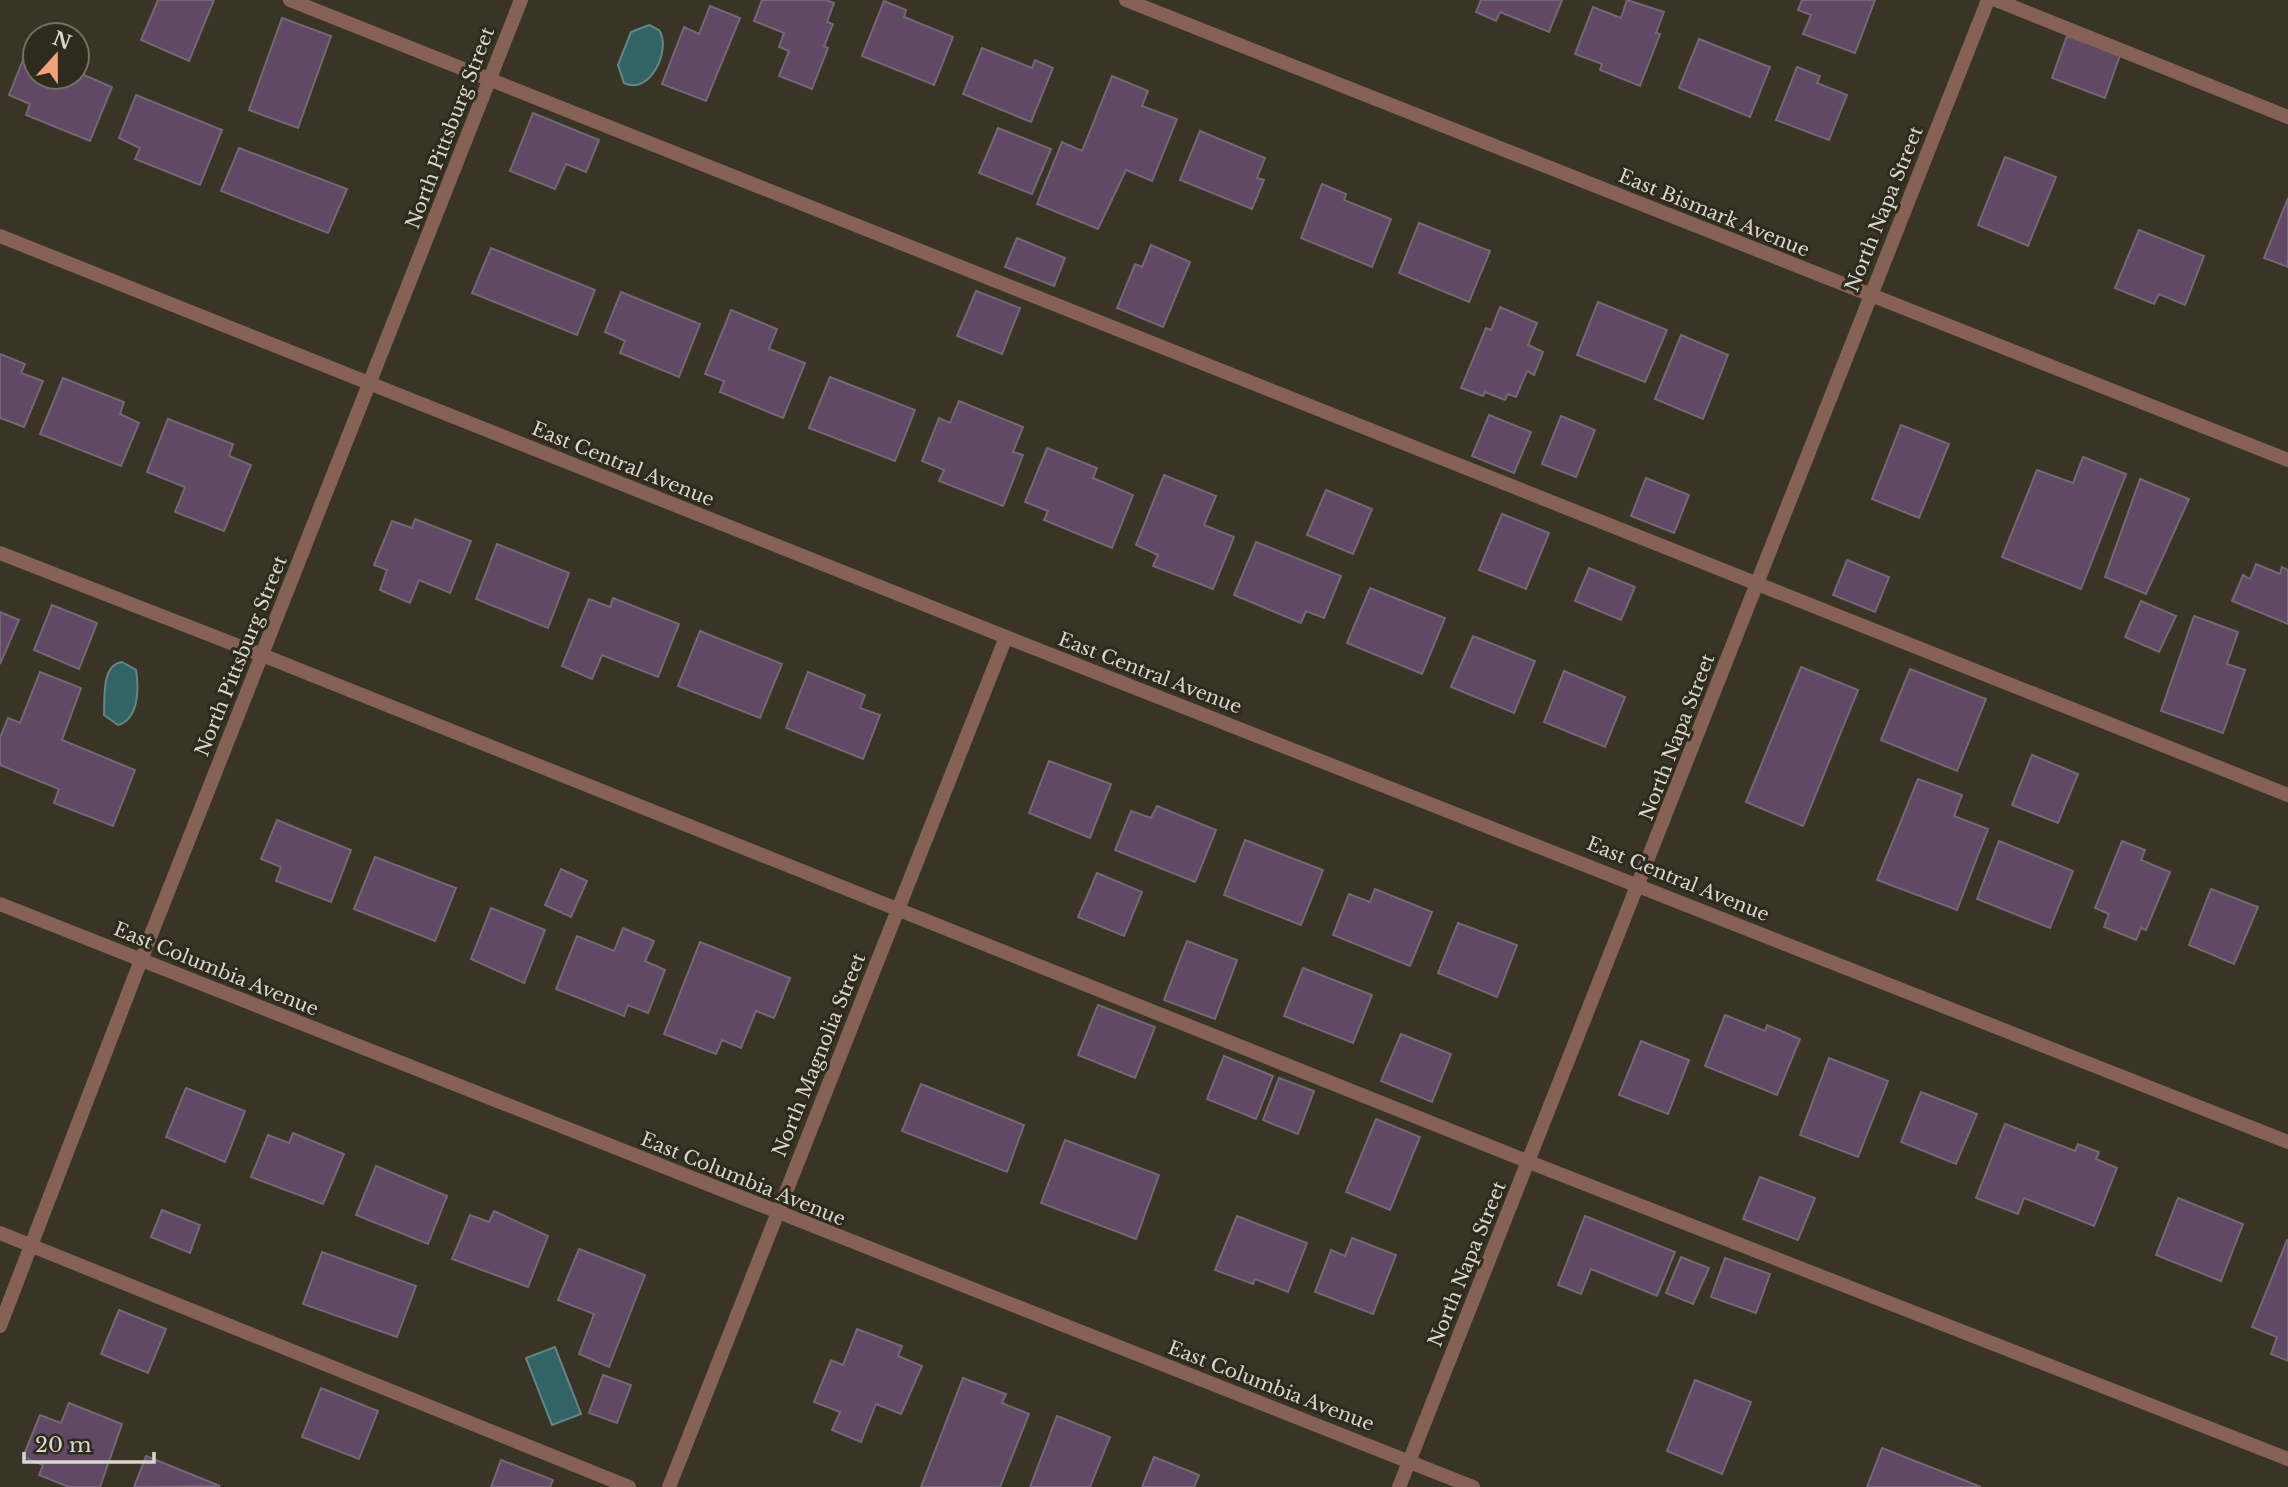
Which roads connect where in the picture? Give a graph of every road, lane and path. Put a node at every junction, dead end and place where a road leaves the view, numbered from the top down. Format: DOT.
graph roads {
  1 [pos="290,0"];
  2 [pos="521,0"];
  3 [pos="1126,0"];
  4 [pos="1988,0"];
  5 [pos="1996,0"];
  6 [pos="489,81"];
  7 [pos="2288,117"];
  8 [pos="0,236"];
  9 [pos="1870,296"];
  10 [pos="370,384"];
  11 [pos="2288,460"];
  12 [pos="0,553"];
  13 [pos="1757,583"];
  14 [pos="1006,637"];
  15 [pos="262,655"];
  16 [pos="2288,795"];
  17 [pos="1640,884"];
  18 [pos="0,904"];
  19 [pos="898,909"];
  20 [pos="141,960"];
  21 [pos="2288,1142"];
  22 [pos="1529,1161"];
  23 [pos="776,1213"];
  24 [pos="0,1233"];
  25 [pos="31,1245"];
  26 [pos="0,1326"];
  27 [pos="2288,1459"];
  28 [pos="1410,1461"];
  29 [pos="629,1487"];
  30 [pos="669,1487"];
  31 [pos="1399,1487"];
  32 [pos="1473,1487"];
  1 -- 6 [label="street"];
  2 -- 6 [label="street, North Pittsburg Street"];
  3 -- 9 [label="street, East Bismark Avenue"];
  4 -- 9 [label="street, North Napa Street"];
  5 -- 7 [label="street"];
  6 -- 10 [label="street, North Pittsburg Street"];
  6 -- 13 [label="street"];
  8 -- 10 [label="street, East Central Avenue"];
  9 -- 11 [label="street, East Bismark Avenue"];
  9 -- 13 [label="street, North Napa Street"];
  10 -- 14 [label="street, East Central Avenue"];
  10 -- 15 [label="street, North Pittsburg Street"];
  12 -- 15 [label="street"];
  13 -- 16 [label="street"];
  13 -- 17 [label="street, North Napa Street"];
  14 -- 17 [label="street, East Central Avenue"];
  14 -- 19 [label="street, North Magnolia Street"];
  15 -- 19 [label="street"];
  15 -- 20 [label="street, North Pittsburg Street"];
  17 -- 21 [label="street, East Central Avenue"];
  17 -- 22 [label="street, North Napa Street"];
  18 -- 20 [label="street, East Columbia Avenue"];
  19 -- 22 [label="street"];
  19 -- 23 [label="street, North Magnolia Street"];
  20 -- 23 [label="street, East Columbia Avenue"];
  20 -- 25 [label="street, North Pittsburg Street"];
  22 -- 27 [label="street"];
  22 -- 28 [label="street, North Napa Street"];
  23 -- 28 [label="street, East Columbia Avenue"];
  23 -- 30 [label="street, North Magnolia Street"];
  24 -- 25 [label="street"];
  25 -- 26 [label="street, North Pittsburg Street"];
  25 -- 29 [label="street"];
  28 -- 31 [label="street, North Napa Street"];
  28 -- 32 [label="street, East Columbia Avenue"];
}
